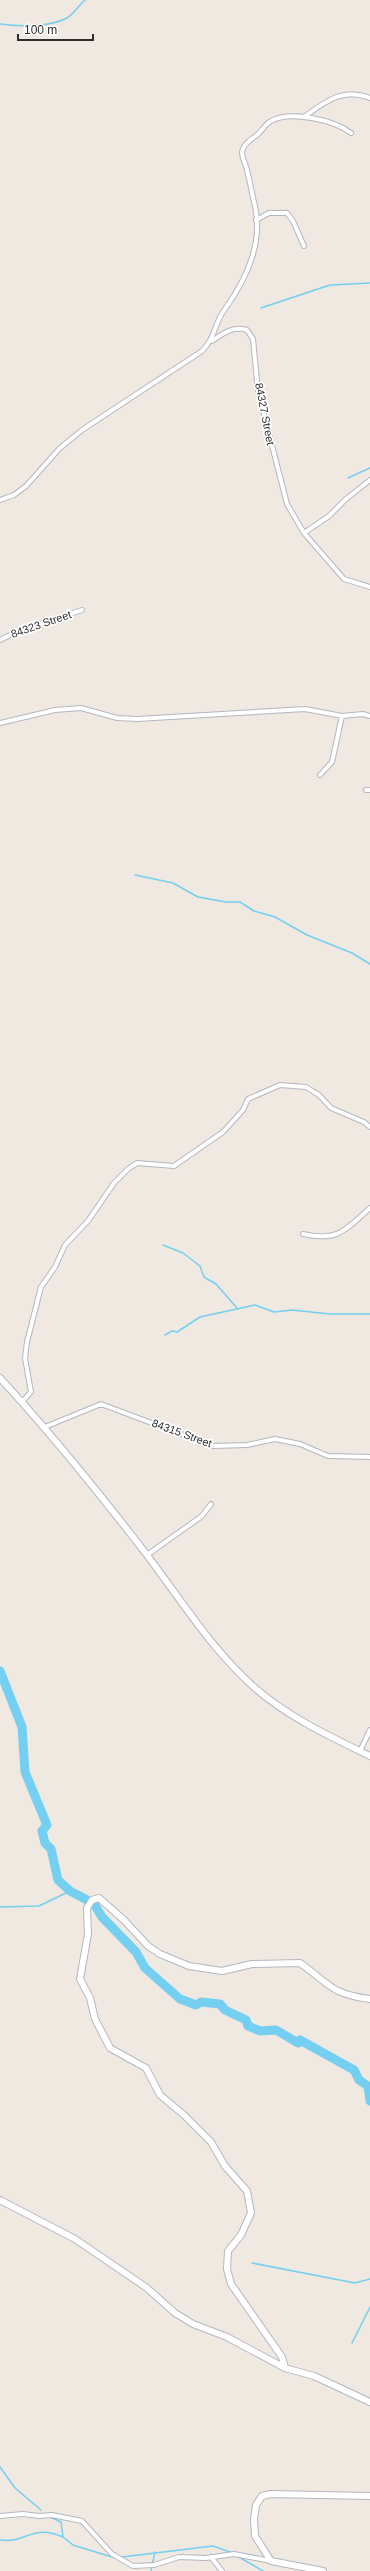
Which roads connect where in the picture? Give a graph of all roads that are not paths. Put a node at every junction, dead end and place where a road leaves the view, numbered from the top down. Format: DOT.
graph roads {
  1 [pos="370,98"];
  2 [pos="304,117"];
  3 [pos="351,133"];
  4 [pos="256,220"];
  5 [pos="304,246"];
  6 [pos="212,341"];
  7 [pos="370,480"];
  8 [pos="0,500"];
  9 [pos="304,533"];
  10 [pos="370,587"];
  11 [pos="82,610"];
  12 [pos="0,640"];
  13 [pos="342,716"];
  14 [pos="370,716"];
  15 [pos="0,723"];
  16 [pos="320,776"];
  17 [pos="370,1127"];
  18 [pos="370,1208"];
  19 [pos="303,1234"];
  20 [pos="0,1378"];
  21 [pos="22,1402"];
  22 [pos="45,1427"];
  23 [pos="370,1457"];
  24 [pos="211,1504"];
  25 [pos="147,1555"];
  26 [pos="370,1730"];
  27 [pos="360,1751"];
  28 [pos="370,1756"];
  29 [pos="370,1999"];
  30 [pos="0,2200"];
  31 [pos="285,2368"];
  32 [pos="370,2402"];
  33 [pos="370,2496"];
  34 [pos="0,2516"];
  35 [pos="211,2557"];
  36 [pos="271,2561"];
  37 [pos="222,2571"];
  38 [pos="323,2571"];
  1 -- 2 [label="street"];
  2 -- 3 [label="street"];
  2 -- 4 [label="street"];
  4 -- 5 [label="street"];
  4 -- 6 [label="street"];
  6 -- 8 [label="street, 84327 Street"];
  6 -- 9 [label="street, 84327 Street"];
  7 -- 9 [label="street"];
  9 -- 10 [label="street, 84327 Street"];
  11 -- 12 [label="street, 84323 Street"];
  13 -- 14 [label="street"];
  13 -- 15 [label="street"];
  13 -- 16 [label="street"];
  17 -- 21 [label="street"];
  18 -- 19 [label="street"];
  20 -- 21 [label="street"];
  21 -- 22 [label="street"];
  22 -- 23 [label="street, 84315 Street"];
  22 -- 25 [label="street"];
  24 -- 25 [label="street"];
  25 -- 27 [label="street"];
  26 -- 27 [label="street"];
  27 -- 28 [label="street"];
  29 -- 31 [label="street"];
  30 -- 31 [label="street"];
  31 -- 32 [label="street"];
  33 -- 36 [label="street"];
  34 -- 35 [label="street"];
  35 -- 36 [label="street"];
  35 -- 37 [label="street"];
  36 -- 38 [label="street"];
}
